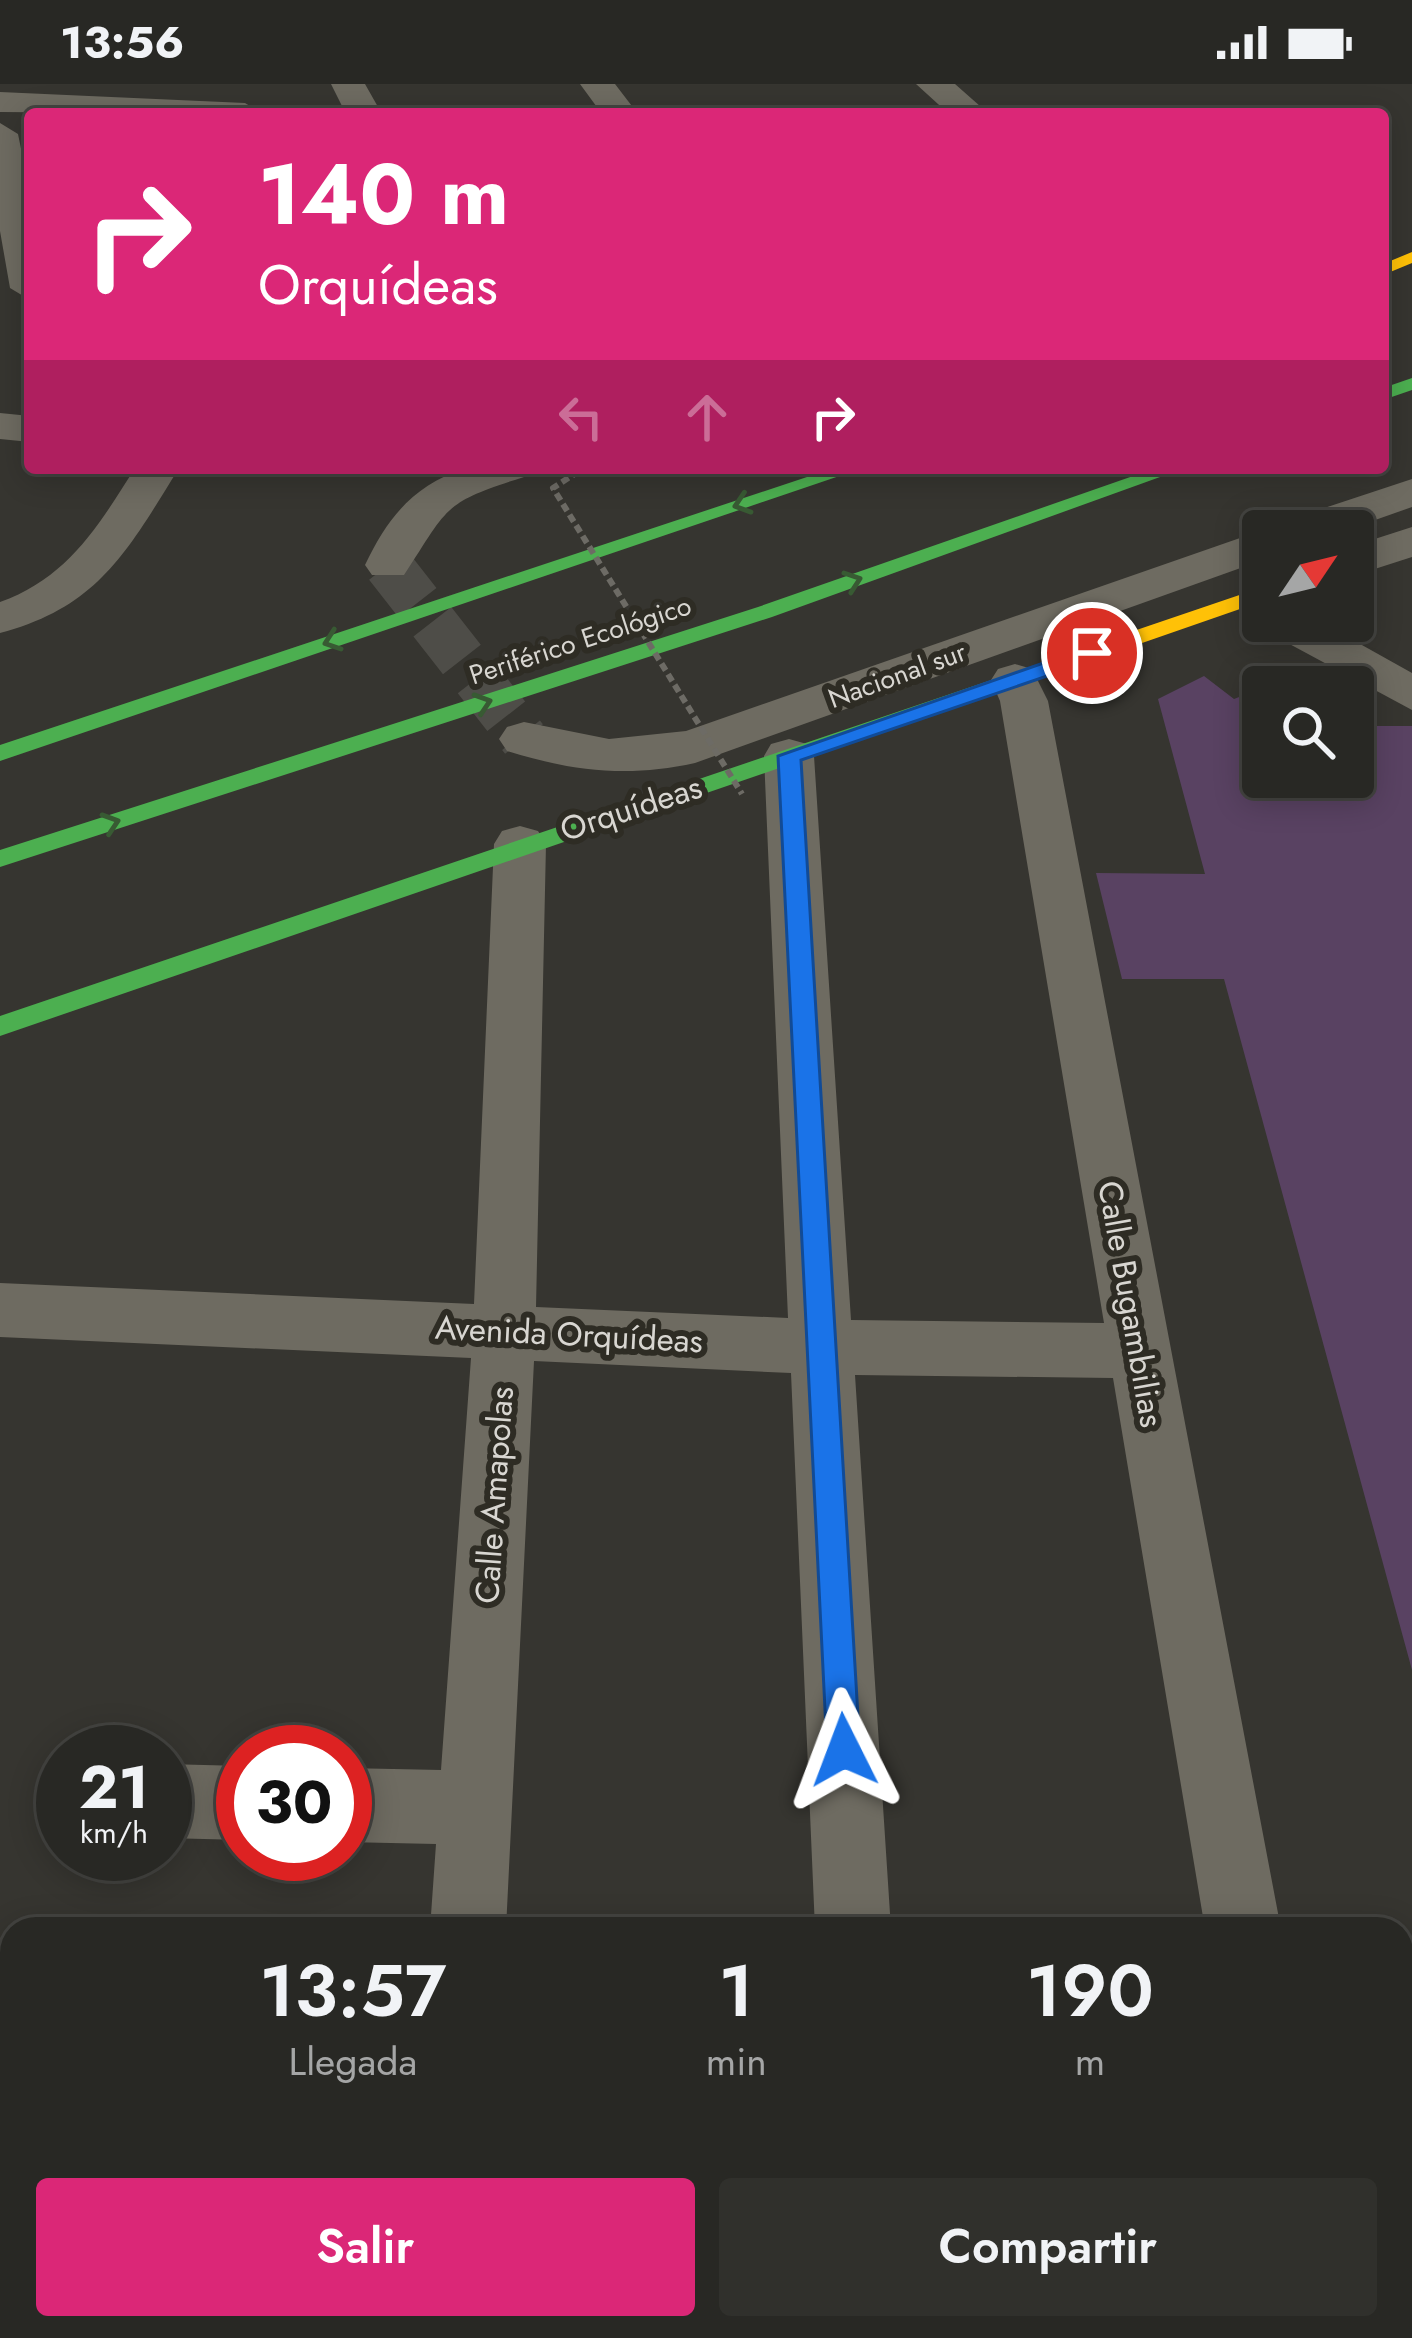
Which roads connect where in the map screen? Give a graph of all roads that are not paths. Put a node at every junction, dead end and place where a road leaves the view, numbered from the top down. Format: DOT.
graph roads {
  1 [pos="597,84"];
  2 [pos="933,84"];
  3 [pos="0,102"];
  4 [pos="122,108"];
  5 [pos="615,108"];
  6 [pos="963,108"];
  7 [pos="0,134"];
  8 [pos="24,257"];
  9 [pos="153,474"];
  10 [pos="489,474"];
  11 [pos="835,474"];
  12 [pos="1158,474"];
  13 [pos="1412,491"];
  14 [pos="1359,510"];
  15 [pos="1412,541"];
  16 [pos="1242,551"];
  17 [pos="1374,555"];
  18 [pos="388,565"];
  19 [pos="1242,613"];
  20 [pos="0,618"];
  21 [pos="1325,642"];
  22 [pos="1015,680"];
  23 [pos="1412,694"];
  24 [pos="524,739"];
  25 [pos="0,753"];
  26 [pos="766,775"];
  27 [pos="520,844"];
  28 [pos="0,859"];
  29 [pos="0,1026"];
  30 [pos="0,1310"];
  31 [pos="505,1329"];
  32 [pos="823,1347"];
  33 [pos="1139,1351"];
  34 [pos="372,1806"];
  35 [pos="475,1808"];
  36 [pos="469,1917"];
  37 [pos="852,1917"];
  38 [pos="1241,1917"];
  1 -- 5 [label="street"];
  2 -- 6 [label="street"];
  3 -- 4 [label="street"];
  7 -- 8 [label="street"];
  9 -- 20 [label="street"];
  10 -- 18 [label="street"];
  11 -- 25 [label="main road, one-way"];
  28 -- 12 [label="main road, Periférico Ecológico, one-way"];
  13 -- 14 [label="street"];
  15 -- 17 [label="street"];
  16 -- 24 [label="street, Nacional sur"];
  19 -- 22 [label="main road, Orquídeas"];
  21 -- 23 [label="street"];
  22 -- 26 [label="main road, Orquídeas"];
  22 -- 33 [label="street, Calle Bugambilias"];
  26 -- 27 [label="main road, Orquídeas"];
  26 -- 32 [label="street"];
  27 -- 29 [label="main road, Orquídeas"];
  27 -- 31 [label="street, Calle Amapolas"];
  30 -- 31 [label="street, Avenida Orquídeas"];
  31 -- 32 [label="street, Avenida Orquídeas"];
  31 -- 35 [label="street, Calle Amapolas"];
  32 -- 33 [label="street, Avenida Orquídeas"];
  32 -- 37 [label="street"];
  33 -- 38 [label="street, Calle Bugambilias"];
  34 -- 35 [label="street"];
  35 -- 36 [label="street, Calle Amapolas"];
}
